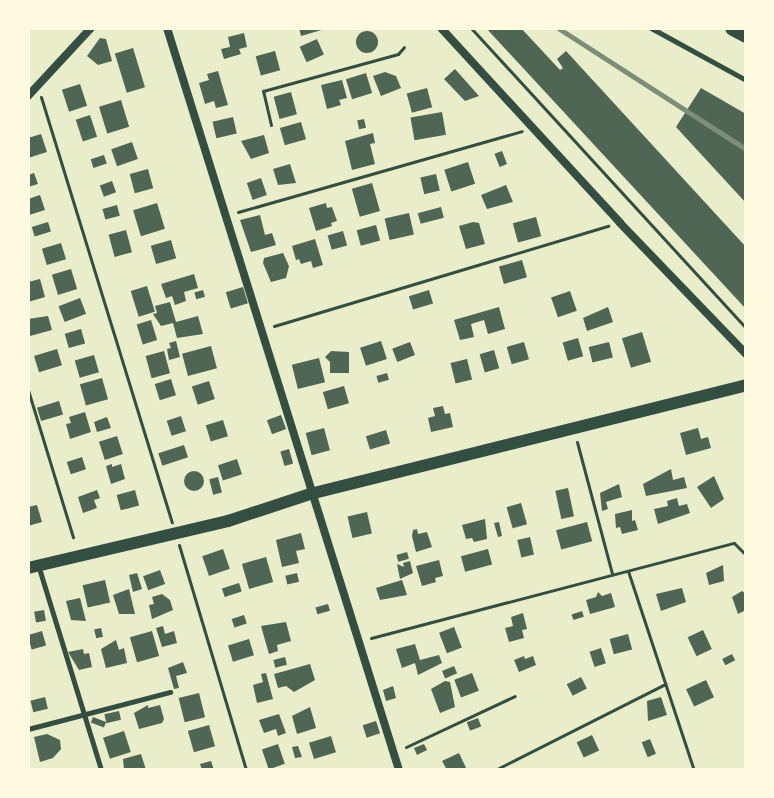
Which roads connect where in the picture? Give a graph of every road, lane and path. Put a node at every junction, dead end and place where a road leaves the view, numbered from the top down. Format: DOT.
graph roads {
  1 [pos="91,28"];
  2 [pos="167,28"];
  3 [pos="441,28"];
  4 [pos="471,28"];
  5 [pos="651,28"];
  6 [pos="733,28"];
  7 [pos="746,35"];
  8 [pos="404,47"];
  9 [pos="746,80"];
  10 [pos="38,86"];
  11 [pos="28,96"];
  12 [pos="531,124"];
  13 [pos="271,125"];
  14 [pos="226,216"];
  15 [pos="620,223"];
  16 [pos="746,328"];
  17 [pos="262,330"];
  18 [pos="746,354"];
  19 [pos="746,385"];
  20 [pos="28,390"];
  21 [pos="573,428"];
  22 [pos="310,494"];
  23 [pos="175,533"];
  24 [pos="73,537"];
  25 [pos="746,555"];
  26 [pos="33,567"];
  27 [pos="628,571"];
  28 [pos="612,574"];
  29 [pos="359,641"];
  30 [pos="665,684"];
  31 [pos="170,692"];
  32 [pos="515,696"];
  33 [pos="84,715"];
  34 [pos="28,729"];
  35 [pos="393,753"];
  36 [pos="101,770"];
  37 [pos="246,770"];
  38 [pos="399,770"];
  39 [pos="495,770"];
  40 [pos="694,770"];
  1 -- 10 [label="street"];
  2 -- 14 [label="street"];
  3 -- 12 [label="street"];
  4 -- 16 [label="path"];
  5 -- 9 [label="lane"];
  6 -- 7 [label="highway"];
  8 -- 13 [label="path"];
  10 -- 11 [label="street"];
  10 -- 23 [label="path"];
  12 -- 14 [label="path"];
  12 -- 15 [label="street"];
  14 -- 17 [label="street"];
  15 -- 17 [label="path"];
  15 -- 18 [label="street"];
  17 -- 22 [label="street"];
  19 -- 21 [label="street"];
  20 -- 24 [label="path"];
  21 -- 22 [label="street"];
  21 -- 28 [label="path"];
  22 -- 23 [label="street"];
  22 -- 29 [label="street"];
  23 -- 26 [label="street"];
  23 -- 37 [label="path"];
  25 -- 27 [label="path"];
  26 -- 33 [label="lane"];
  27 -- 28 [label="path"];
  27 -- 30 [label="path"];
  28 -- 29 [label="path"];
  29 -- 35 [label="street"];
  30 -- 39 [label="path"];
  30 -- 40 [label="path"];
  31 -- 33 [label="lane"];
  32 -- 35 [label="path"];
  33 -- 34 [label="lane"];
  33 -- 36 [label="lane"];
  35 -- 38 [label="street"];
}
